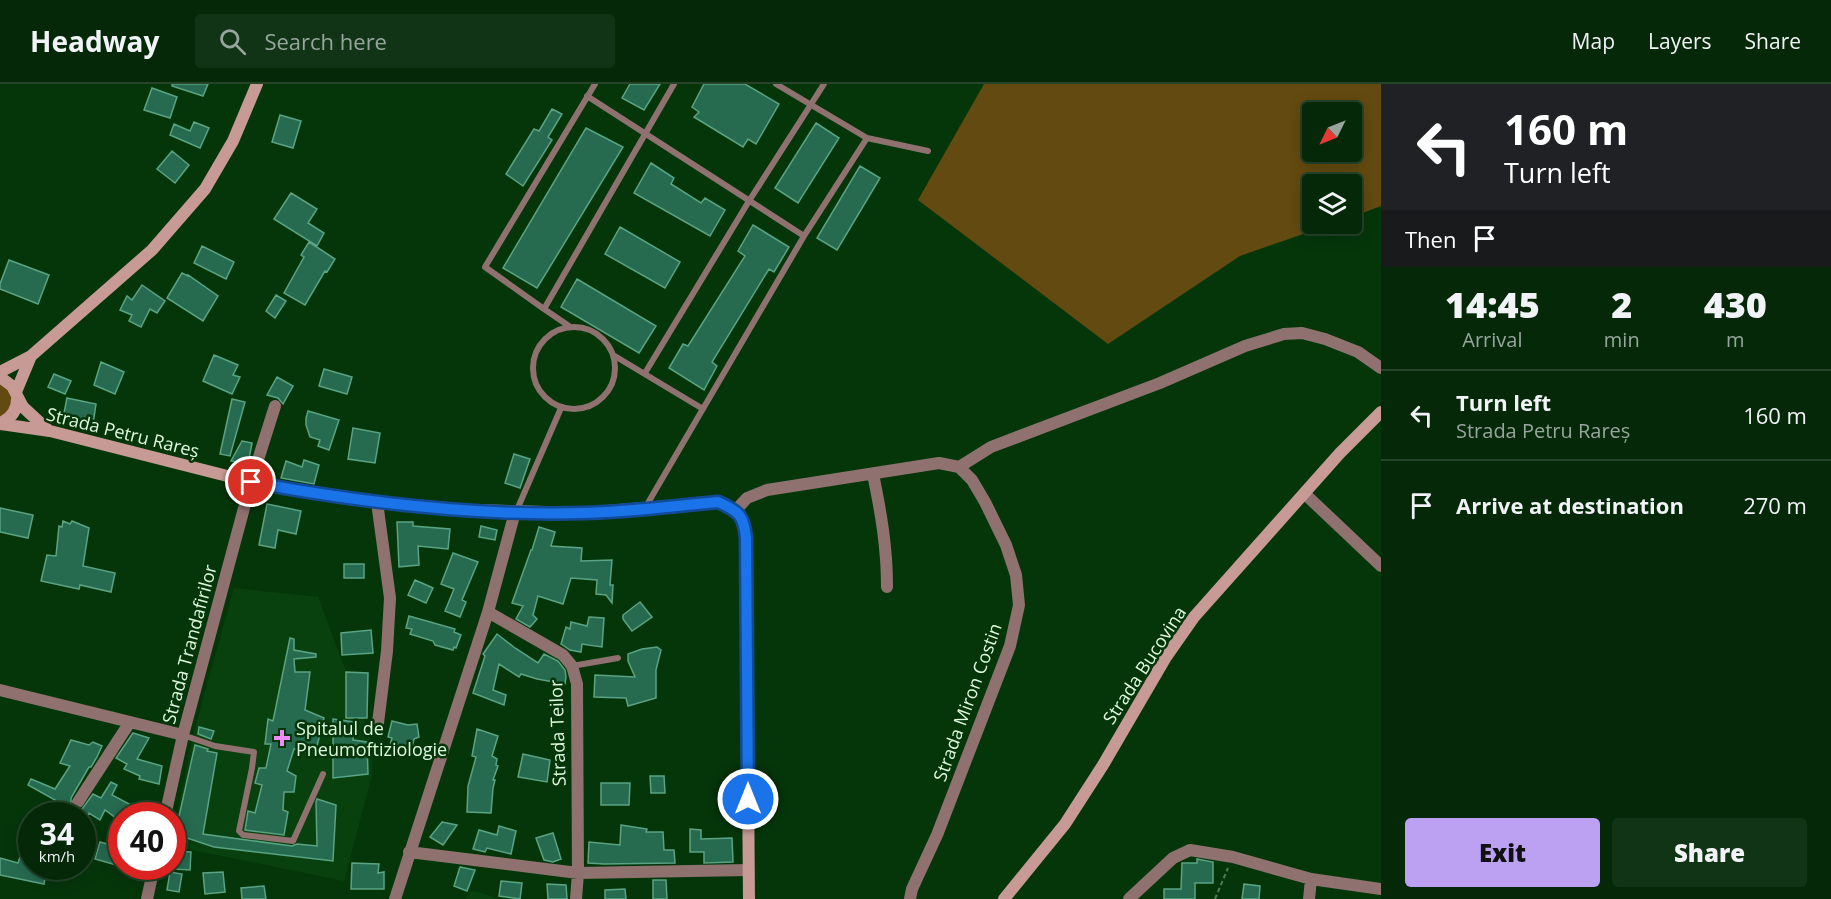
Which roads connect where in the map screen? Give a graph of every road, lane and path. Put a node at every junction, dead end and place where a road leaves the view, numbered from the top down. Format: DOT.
graph roads {
  1 [pos="257,84"];
  2 [pos="595,84"];
  3 [pos="674,84"];
  4 [pos="776,84"];
  5 [pos="824,84"];
  6 [pos="587,96"];
  7 [pos="811,104"];
  8 [pos="646,133"];
  9 [pos="867,138"];
  10 [pos="928,152"];
  11 [pos="749,201"];
  12 [pos="804,236"];
  13 [pos="544,309"];
  14 [pos="569,327"];
  15 [pos="613,355"];
  16 [pos="31,356"];
  17 [pos="1381,368"];
  18 [pos="0,372"];
  19 [pos="645,374"];
  20 [pos="0,377"];
  21 [pos="16,394"];
  22 [pos="275,406"];
  23 [pos="561,408"];
  24 [pos="703,409"];
  25 [pos="1381,412"];
  26 [pos="0,424"];
  27 [pos="50,432"];
  28 [pos="959,467"];
  29 [pos="873,474"];
  30 [pos="251,482"];
  31 [pos="1305,494"];
  32 [pos="377,502"];
  33 [pos="645,508"];
  34 [pos="735,511"];
  35 [pos="515,512"];
  36 [pos="1381,566"];
  37 [pos="887,587"];
  38 [pos="488,612"];
  39 [pos="618,658"];
  40 [pos="572,666"];
  41 [pos="2,694"];
  42 [pos="130,722"];
  43 [pos="378,723"];
  44 [pos="183,735"];
  45 [pos="323,774"];
  46 [pos="78,802"];
  47 [pos="168,802"];
  48 [pos="409,852"];
  49 [pos="1233,856"];
  50 [pos="748,870"];
  51 [pos="578,873"];
  52 [pos="1311,879"];
  53 [pos="151,880"];
  54 [pos="1381,889"];
  55 [pos="147,899"];
  56 [pos="395,899"];
  57 [pos="576,899"];
  58 [pos="749,899"];
  59 [pos="910,899"];
  60 [pos="1004,899"];
  61 [pos="1129,899"];
  62 [pos="1215,899"];
  63 [pos="1309,899"];
  1 -- 16 [label="street"];
  2 -- 6 [label="lane"];
  3 -- 8 [label="lane"];
  4 -- 7 [label="lane"];
  5 -- 7 [label="lane"];
  6 -- 8 [label="lane"];
  6 -- 13 [label="lane"];
  7 -- 9 [label="lane"];
  7 -- 11 [label="lane"];
  8 -- 11 [label="lane"];
  8 -- 13 [label="lane"];
  9 -- 10 [label="lane"];
  9 -- 12 [label="lane"];
  11 -- 12 [label="lane"];
  11 -- 19 [label="lane"];
  12 -- 24 [label="lane"];
  13 -- 14 [label="lane"];
  14 -- 15 [label="lane"];
  14 -- 23 [label="lane"];
  15 -- 19 [label="lane"];
  15 -- 23 [label="lane"];
  16 -- 18 [label="street"];
  16 -- 21 [label="street"];
  17 -- 28 [label="street"];
  19 -- 24 [label="lane"];
  20 -- 21 [label="street"];
  21 -- 26 [label="street"];
  21 -- 27 [label="street"];
  22 -- 30 [label="street, Strada Trandafirilor"];
  23 -- 35 [label="lane"];
  24 -- 33 [label="lane"];
  25 -- 31 [label="street, Strada Bucovina"];
  26 -- 27 [label="street, Strada Petru Rareș"];
  27 -- 30 [label="street, Strada Petru Rareș"];
  28 -- 29 [label="street"];
  28 -- 59 [label="street, Strada Miron Costin"];
  29 -- 34 [label="street"];
  29 -- 37 [label="street"];
  30 -- 32 [label="street, Strada Petru Rareș"];
  30 -- 44 [label="street, Strada Trandafirilor"];
  31 -- 36 [label="street"];
  31 -- 60 [label="street, Strada Bucovina"];
  32 -- 35 [label="street, Strada Petru Rareș"];
  32 -- 43 [label="street"];
  33 -- 34 [label="street, Strada Petru Rareș"];
  33 -- 35 [label="street, Strada Petru Rareș"];
  34 -- 50 [label="street"];
  35 -- 38 [label="street"];
  38 -- 40 [label="street, Strada Teilor"];
  38 -- 48 [label="street"];
  39 -- 40 [label="lane"];
  40 -- 51 [label="street, Strada Teilor"];
  41 -- 42 [label="street"];
  42 -- 44 [label="street"];
  42 -- 46 [label="street"];
  44 -- 45 [label="lane"];
  44 -- 47 [label="street, Strada Trandafirilor"];
  48 -- 51 [label="street"];
  48 -- 56 [label="street"];
  49 -- 52 [label="street"];
  49 -- 61 [label="street"];
  49 -- 62 [label="path"];
  50 -- 51 [label="street"];
  50 -- 58 [label="street"];
  51 -- 57 [label="street, Strada Teilor"];
  52 -- 54 [label="street"];
  52 -- 63 [label="street"];
  53 -- 55 [label="street"];
}
